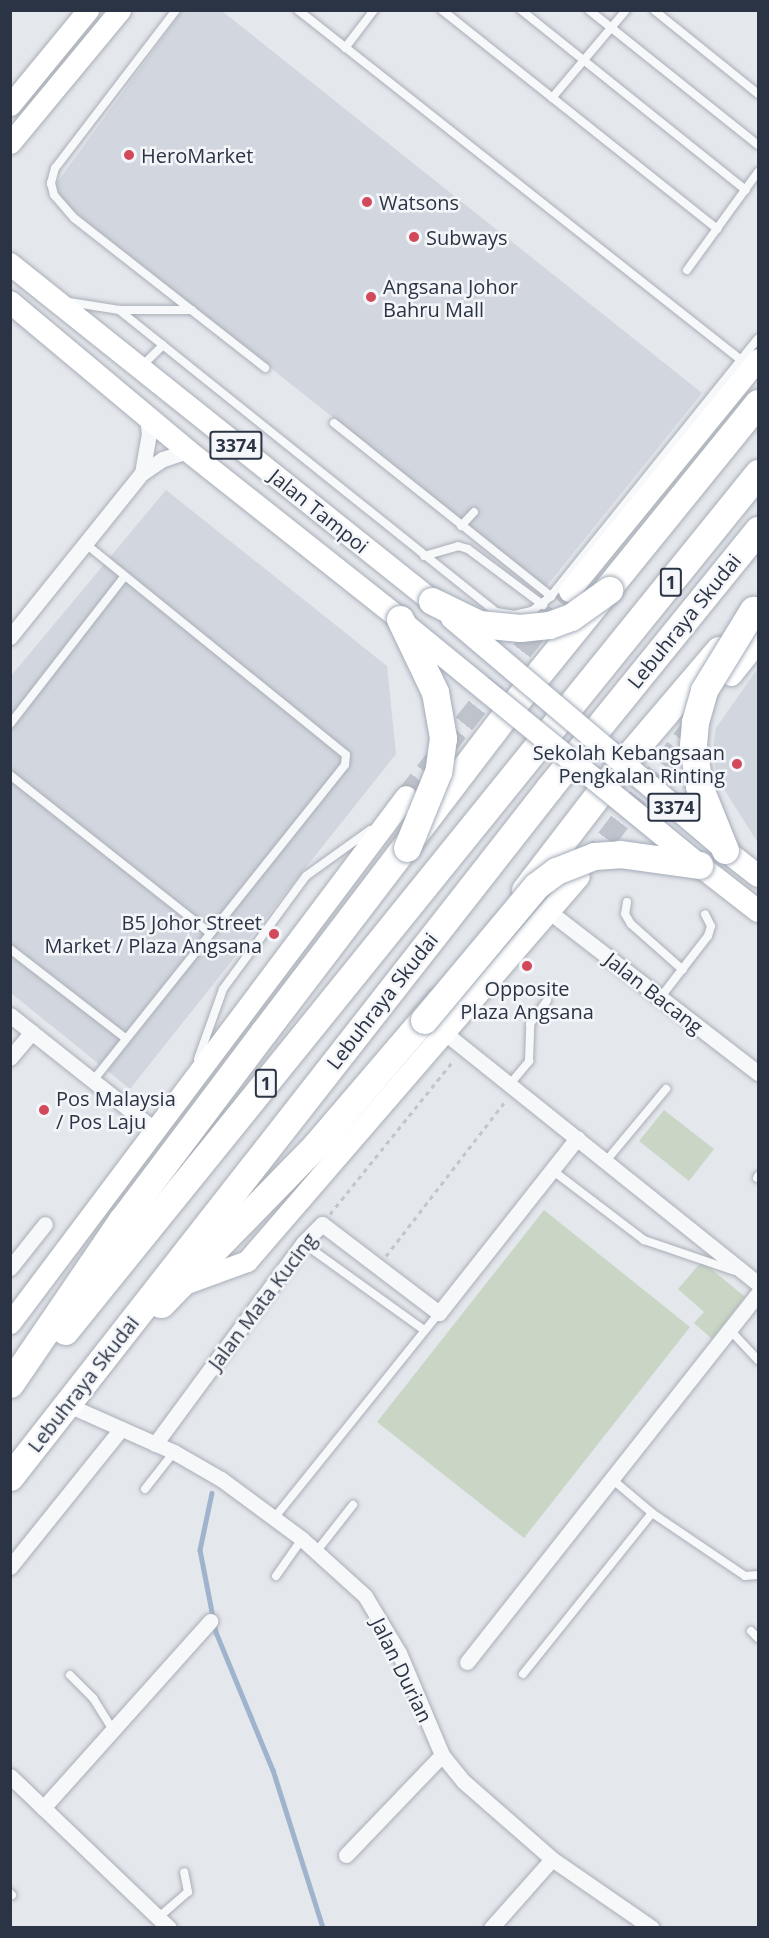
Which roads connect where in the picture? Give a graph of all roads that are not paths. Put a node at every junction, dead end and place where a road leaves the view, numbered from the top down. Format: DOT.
graph roads {
  1 [pos="88,10"];
  2 [pos="120,10"];
  3 [pos="176,10"];
  4 [pos="298,10"];
  5 [pos="374,10"];
  6 [pos="442,10"];
  7 [pos="521,10"];
  8 [pos="589,10"];
  9 [pos="626,10"];
  10 [pos="654,10"];
  11 [pos="611,28"];
  12 [pos="345,48"];
  13 [pos="584,61"];
  14 [pos="15,93"];
  15 [pos="759,94"];
  16 [pos="552,98"];
  17 [pos="10,143"];
  18 [pos="759,144"];
  19 [pos="759,172"];
  20 [pos="746,190"];
  21 [pos="717,229"];
  22 [pos="10,252"];
  23 [pos="18,270"];
  24 [pos="687,270"];
  25 [pos="53,300"];
  26 [pos="10,302"];
  27 [pos="119,310"];
  28 [pos="193,310"];
  29 [pos="759,339"];
  30 [pos="163,345"];
  31 [pos="750,360"];
  32 [pos="140,368"];
  33 [pos="265,368"];
  34 [pos="759,403"];
  35 [pos="147,417"];
  36 [pos="334,423"];
  37 [pos="188,451"];
  38 [pos="142,472"];
  39 [pos="759,473"];
  40 [pos="474,512"];
  41 [pos="461,526"];
  42 [pos="759,530"];
  43 [pos="87,545"];
  44 [pos="424,556"];
  45 [pos="124,577"];
  46 [pos="609,590"];
  47 [pos="560,593"];
  48 [pos="425,596"];
  49 [pos="543,605"];
  50 [pos="756,607"];
  51 [pos="396,616"];
  52 [pos="10,637"];
  53 [pos="759,641"];
  54 [pos="730,675"];
  55 [pos="530,684"];
  56 [pos="510,709"];
  57 [pos="10,723"];
  58 [pos="621,765"];
  59 [pos="10,775"];
  60 [pos="604,788"];
  61 [pos="406,796"];
  62 [pos="392,814"];
  63 [pos="406,848"];
  64 [pos="725,850"];
  65 [pos="706,870"];
  66 [pos="579,876"];
  67 [pos="759,876"];
  68 [pos="627,902"];
  69 [pos="759,911"];
  70 [pos="550,913"];
  71 [pos="705,914"];
  72 [pos="209,932"];
  73 [pos="10,949"];
  74 [pos="683,970"];
  75 [pos="660,998"];
  76 [pos="547,1001"];
  77 [pos="10,1015"];
  78 [pos="434,1026"];
  79 [pos="32,1032"];
  80 [pos="125,1038"];
  81 [pos="10,1058"];
  82 [pos="759,1073"];
  83 [pos="93,1081"];
  84 [pos="189,1083"];
  85 [pos="512,1087"];
  86 [pos="666,1089"];
  87 [pos="155,1130"];
  88 [pos="577,1138"];
  89 [pos="606,1161"];
  90 [pos="552,1170"];
  91 [pos="45,1224"];
  92 [pos="303,1243"];
  93 [pos="10,1268"];
  94 [pos="746,1274"];
  95 [pos="759,1284"];
  96 [pos="182,1286"];
  97 [pos="759,1293"];
  98 [pos="440,1313"];
  99 [pos="10,1323"];
  100 [pos="424,1330"];
  101 [pos="730,1330"];
  102 [pos="108,1351"];
  103 [pos="759,1360"];
  104 [pos="10,1384"];
  105 [pos="10,1398"];
  106 [pos="68,1405"];
  107 [pos="121,1429"];
  108 [pos="155,1444"];
  109 [pos="174,1452"];
  110 [pos="10,1478"];
  111 [pos="613,1480"];
  112 [pos="146,1489"];
  113 [pos="352,1505"];
  114 [pos="652,1512"];
  115 [pos="275,1517"];
  116 [pos="302,1539"];
  117 [pos="316,1552"];
  118 [pos="10,1567"];
  119 [pos="759,1575"];
  120 [pos="276,1576"];
  121 [pos="210,1621"];
  122 [pos="751,1631"];
  123 [pos="759,1638"];
  124 [pos="467,1662"];
  125 [pos="523,1674"];
  126 [pos="70,1676"];
  127 [pos="113,1730"];
  128 [pos="442,1755"];
  129 [pos="10,1776"];
  130 [pos="43,1808"];
  131 [pos="346,1855"];
  132 [pos="552,1859"];
  133 [pos="184,1872"];
  134 [pos="164,1922"];
  135 [pos="492,1928"];
  136 [pos="652,1928"];
  1 -- 14 [label="street"];
  2 -- 17 [label="street"];
  3 -- 28 [label="lane"];
  4 -- 12 [label="lane"];
  5 -- 12 [label="lane"];
  6 -- 16 [label="lane"];
  7 -- 13 [label="lane"];
  8 -- 11 [label="lane"];
  9 -- 11 [label="lane"];
  10 -- 15 [label="lane"];
  11 -- 13 [label="lane"];
  11 -- 18 [label="lane"];
  12 -- 31 [label="lane"];
  13 -- 16 [label="lane"];
  13 -- 20 [label="lane"];
  16 -- 21 [label="lane"];
  19 -- 20 [label="lane"];
  20 -- 21 [label="lane"];
  21 -- 24 [label="lane"];
  22 -- 23 [label="main road, Jalan Tampoi"];
  23 -- 25 [label="main road, Jalan Tampoi / 3374"];
  25 -- 27 [label="lane"];
  25 -- 32 [label="main road, Jalan Tampoi / 3374"];
  26 -- 35 [label="main road, Jalan Tampoi / 3374"];
  27 -- 28 [label="lane"];
  27 -- 30 [label="lane"];
  28 -- 33 [label="lane"];
  29 -- 31 [label="lane"];
  30 -- 32 [label="lane"];
  30 -- 44 [label="lane"];
  31 -- 47 [label="street"];
  32 -- 48 [label="main road, Jalan Tampoi / 3374"];
  34 -- 46 [label="highway"];
  35 -- 37 [label="main road, Jalan Tampoi / 3374"];
  35 -- 38 [label="street"];
  36 -- 41 [label="lane"];
  37 -- 38 [label="street"];
  37 -- 51 [label="main road, Jalan Tampoi / 3374"];
  38 -- 43 [label="street"];
  39 -- 105 [label="highway, Lebuhraya Skudai / 1"];
  40 -- 41 [label="lane"];
  41 -- 47 [label="lane"];
  42 -- 102 [label="highway, Lebuhraya Skudai / 1"];
  43 -- 45 [label="lane"];
  43 -- 52 [label="street"];
  44 -- 49 [label="lane"];
  44 -- 49 [label="lane"];
  45 -- 57 [label="lane"];
  45 -- 72 [label="lane"];
  46 -- 48 [label="highway, bridge"];
  46 -- 55 [label="highway, bridge"];
  47 -- 49 [label="lane"];
  48 -- 55 [label="main road, Jalan Tampoi / 3374, bridge"];
  50 -- 58 [label="highway, bridge"];
  50 -- 64 [label="highway, bridge"];
  51 -- 56 [label="main road, Jalan Tampoi / 3374, bridge"];
  51 -- 63 [label="highway, bridge"];
  53 -- 54 [label="street"];
  55 -- 56 [label="highway"];
  55 -- 58 [label="main road, Jalan Tampoi / 3374, bridge"];
  56 -- 60 [label="main road, Jalan Tampoi / 3374, bridge"];
  56 -- 63 [label="highway, bridge"];
  58 -- 60 [label="highway"];
  58 -- 64 [label="main road, 3374, bridge"];
  59 -- 72 [label="lane"];
  60 -- 65 [label="main road, 3374, bridge"];
  60 -- 78 [label="highway, bridge"];
  61 -- 62 [label="street"];
  62 -- 84 [label="street"];
  62 -- 84 [label="lane"];
  63 -- 104 [label="highway"];
  64 -- 67 [label="main road, 3374"];
  65 -- 69 [label="main road, 3374"];
  65 -- 78 [label="highway, bridge"];
  66 -- 70 [label="street"];
  68 -- 74 [label="lane"];
  70 -- 75 [label="street, Jalan Bacang"];
  70 -- 78 [label="street"];
  71 -- 74 [label="lane"];
  72 -- 80 [label="lane"];
  73 -- 80 [label="lane"];
  74 -- 75 [label="lane"];
  75 -- 82 [label="street, Jalan Bacang"];
  76 -- 85 [label="lane"];
  77 -- 79 [label="street"];
  78 -- 85 [label="street"];
  78 -- 96 [label="highway"];
  78 -- 96 [label="street"];
  79 -- 81 [label="street"];
  79 -- 83 [label="street"];
  80 -- 83 [label="lane"];
  83 -- 87 [label="street"];
  84 -- 87 [label="street"];
  85 -- 88 [label="street"];
  86 -- 89 [label="lane"];
  87 -- 99 [label="street"];
  88 -- 89 [label="street"];
  88 -- 90 [label="street"];
  89 -- 94 [label="street"];
  90 -- 94 [label="lane"];
  90 -- 98 [label="street"];
  91 -- 93 [label="street"];
  92 -- 98 [label="street, Jalan Mata Kucing"];
  92 -- 100 [label="lane"];
  92 -- 108 [label="street, Jalan Mata Kucing"];
  94 -- 95 [label="street"];
  96 -- 102 [label="highway"];
  97 -- 101 [label="street"];
  98 -- 100 [label="lane"];
  100 -- 115 [label="lane"];
  101 -- 103 [label="lane"];
  101 -- 111 [label="street"];
  102 -- 106 [label="highway, Lebuhraya Skudai / 1"];
  106 -- 107 [label="street, Jalan Durian"];
  106 -- 110 [label="highway, Lebuhraya Skudai / 1"];
  107 -- 108 [label="street, Jalan Durian"];
  107 -- 118 [label="street"];
  108 -- 109 [label="street, Jalan Durian"];
  109 -- 112 [label="lane"];
  109 -- 115 [label="street, Jalan Durian"];
  111 -- 114 [label="lane"];
  111 -- 124 [label="street"];
  113 -- 117 [label="lane"];
  114 -- 119 [label="lane"];
  114 -- 125 [label="lane"];
  115 -- 116 [label="street, Jalan Durian"];
  116 -- 117 [label="street, Jalan Durian"];
  116 -- 120 [label="lane"];
  117 -- 128 [label="street, Jalan Durian"];
  121 -- 127 [label="street"];
  122 -- 123 [label="lane"];
  126 -- 127 [label="lane"];
  127 -- 130 [label="street"];
  128 -- 131 [label="street"];
  128 -- 132 [label="street, Jalan Durian"];
  129 -- 130 [label="street"];
  130 -- 134 [label="street"];
  132 -- 135 [label="street"];
  132 -- 136 [label="street, Jalan Durian"];
  133 -- 134 [label="lane"];
}
